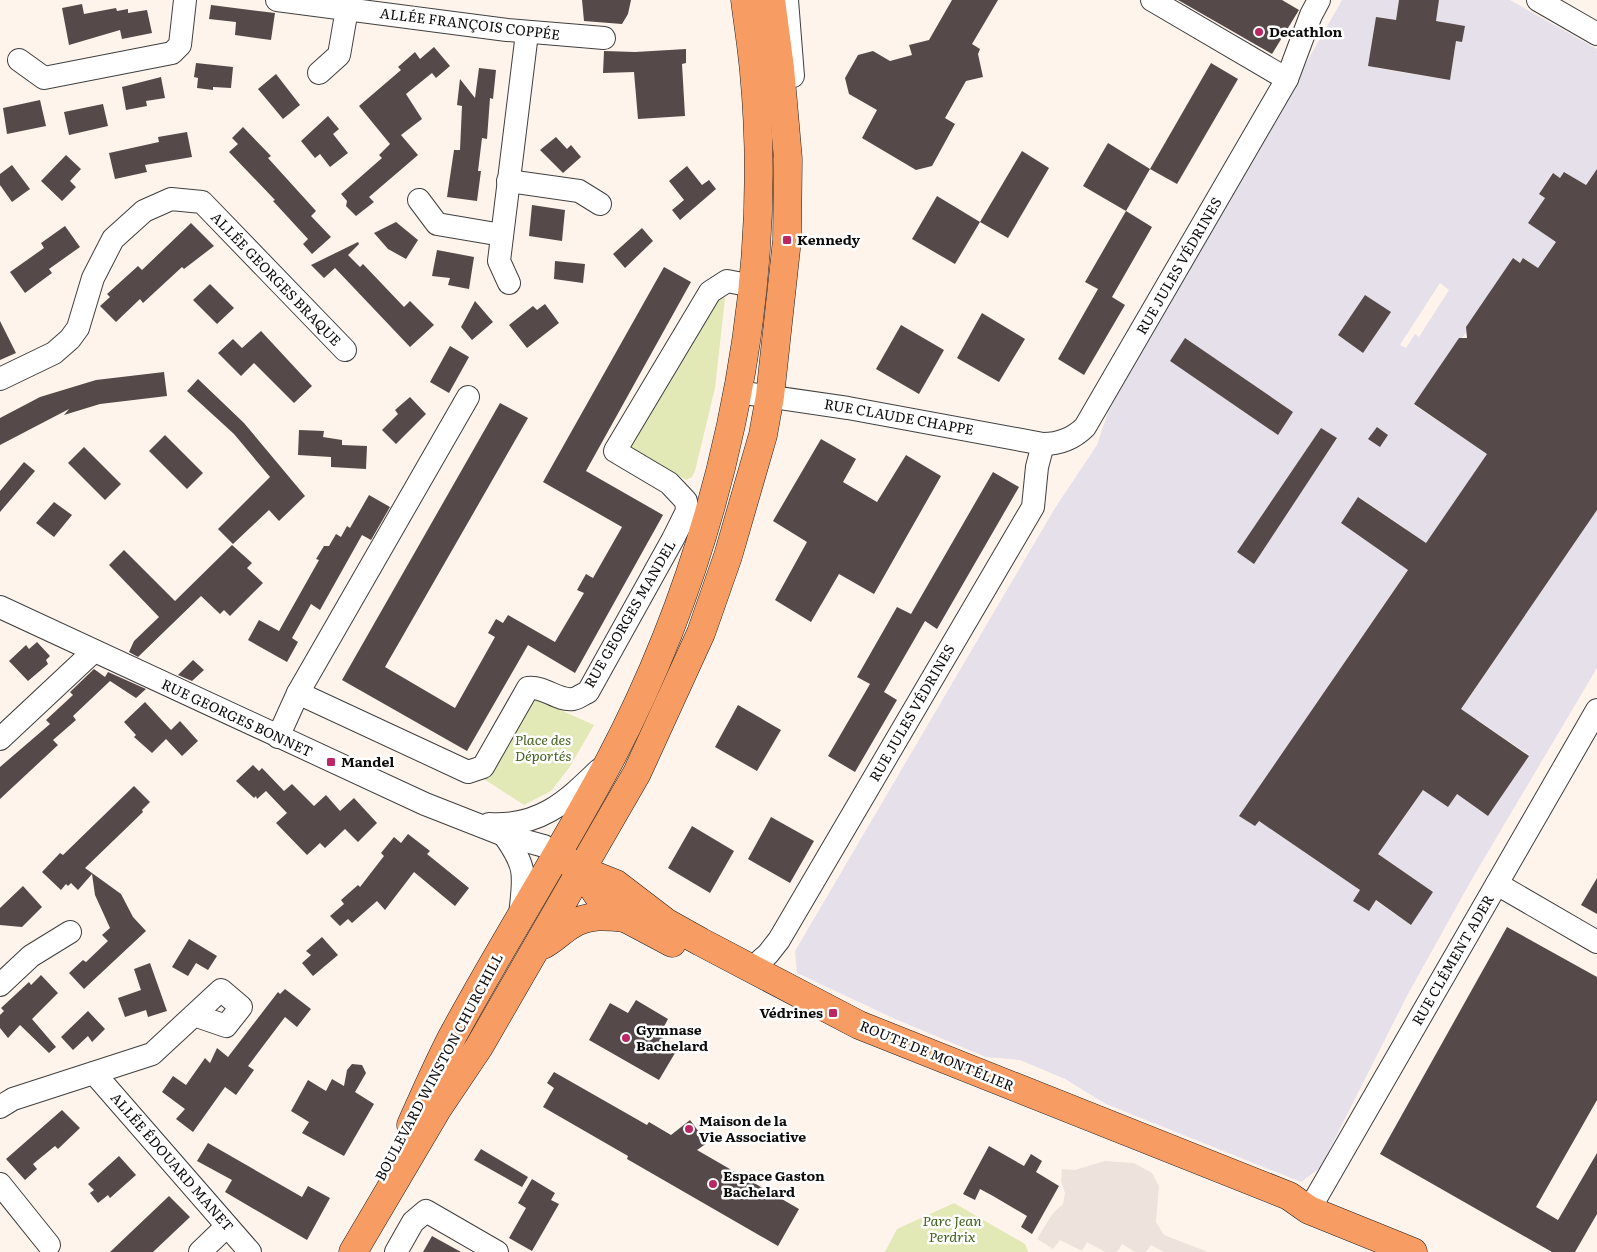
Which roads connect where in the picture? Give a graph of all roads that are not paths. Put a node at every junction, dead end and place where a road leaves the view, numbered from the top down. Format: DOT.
graph roads {
  1 [pos="185,0"];
  2 [pos="277,0"];
  3 [pos="1152,0"];
  4 [pos="1320,0"];
  5 [pos="1538,0"];
  6 [pos="768,1"];
  7 [pos="347,9"];
  8 [pos="527,33"];
  9 [pos="1597,34"];
  10 [pos="604,38"];
  11 [pos="19,60"];
  12 [pos="319,73"];
  13 [pos="1287,79"];
  14 [pos="508,181"];
  15 [pos="418,200"];
  16 [pos="600,204"];
  17 [pos="502,235"];
  18 [pos="509,283"];
  19 [pos="753,286"];
  20 [pos="345,350"];
  21 [pos="0,379"];
  22 [pos="738,392"];
  23 [pos="770,396"];
  24 [pos="468,397"];
  25 [pos="1051,443"];
  26 [pos="698,502"];
  27 [pos="686,544"];
  28 [pos="0,608"];
  29 [pos="94,651"];
  30 [pos="298,694"];
  31 [pos="1597,710"];
  32 [pos="278,737"];
  33 [pos="0,739"];
  34 [pos="611,759"];
  35 [pos="506,830"];
  36 [pos="551,850"];
  37 [pos="581,870"];
  38 [pos="1497,884"];
  39 [pos="625,918"];
  40 [pos="519,920"];
  41 [pos="70,932"];
  42 [pos="1597,942"];
  43 [pos="537,948"];
  44 [pos="751,969"];
  45 [pos="0,985"];
  46 [pos="194,1015"];
  47 [pos="94,1073"];
  48 [pos="0,1107"];
  49 [pos="0,1184"];
  50 [pos="1309,1210"];
  51 [pos="228,1226"];
  52 [pos="50,1245"];
  53 [pos="200,1252"];
  54 [pos="250,1252"];
  55 [pos="333,1252"];
  56 [pos="353,1252"];
  57 [pos="396,1252"];
  58 [pos="497,1252"];
  59 [pos="1412,1252"];
  1 -- 11 [label="street"];
  2 -- 7 [label="street, ALLÉE FRANÇOIS COPPÉE"];
  3 -- 13 [label="street"];
  4 -- 13 [label="street, RUE JULES VÉDRINES"];
  5 -- 9 [label="street"];
  6 -- 19 [label="main road, BOULEVARD WINSTON CHURCHILL"];
  6 -- 23 [label="main road, BOULEVARD WINSTON CHURCHILL"];
  7 -- 8 [label="street, ALLÉE FRANÇOIS COPPÉE"];
  7 -- 12 [label="street"];
  8 -- 10 [label="street, ALLÉE FRANÇOIS COPPÉE"];
  8 -- 14 [label="street"];
  13 -- 25 [label="street, RUE JULES VÉDRINES"];
  14 -- 16 [label="street"];
  14 -- 17 [label="street"];
  15 -- 17 [label="street"];
  17 -- 18 [label="street"];
  19 -- 22 [label="main road, BOULEVARD WINSTON CHURCHILL"];
  19 -- 26 [label="street"];
  20 -- 21 [label="street, ALLÉE GEORGES BRAQUE"];
  22 -- 23 [label="street, RUE CLAUDE CHAPPE"];
  22 -- 26 [label="main road, BOULEVARD WINSTON CHURCHILL"];
  23 -- 25 [label="street, RUE CLAUDE CHAPPE"];
  23 -- 37 [label="main road, BOULEVARD WINSTON CHURCHILL"];
  24 -- 30 [label="street"];
  25 -- 44 [label="street, RUE JULES VÉDRINES"];
  26 -- 27 [label="main road, BOULEVARD WINSTON CHURCHILL"];
  27 -- 30 [label="street, RUE GEORGES MANDEL"];
  27 -- 34 [label="main road, BOULEVARD WINSTON CHURCHILL"];
  28 -- 29 [label="street, RUE GEORGES BONNET"];
  29 -- 32 [label="street, RUE GEORGES BONNET"];
  29 -- 33 [label="street"];
  30 -- 32 [label="street"];
  31 -- 38 [label="street, RUE CLÉMENT ADER"];
  32 -- 35 [label="street, RUE GEORGES BONNET"];
  34 -- 35 [label="street"];
  34 -- 36 [label="main road, BOULEVARD WINSTON CHURCHILL"];
  35 -- 36 [label="street, RUE GEORGES BONNET"];
  35 -- 40 [label="street"];
  36 -- 37 [label="main road, ROUTE DE MONTÉLIER"];
  36 -- 40 [label="main road, BOULEVARD WINSTON CHURCHILL"];
  37 -- 39 [label="main road, ROUTE DE MONTÉLIER"];
  37 -- 43 [label="main road, BOULEVARD WINSTON CHURCHILL"];
  37 -- 44 [label="main road, ROUTE DE MONTÉLIER"];
  38 -- 42 [label="street"];
  38 -- 50 [label="street, RUE CLÉMENT ADER"];
  39 -- 43 [label="main road, ROUTE DE MONTÉLIER"];
  39 -- 50 [label="main road, ROUTE DE MONTÉLIER"];
  40 -- 55 [label="main road, BOULEVARD WINSTON CHURCHILL"];
  41 -- 45 [label="street"];
  43 -- 56 [label="main road, BOULEVARD WINSTON CHURCHILL"];
  44 -- 50 [label="main road, ROUTE DE MONTÉLIER"];
  46 -- 47 [label="street"];
  47 -- 48 [label="street"];
  47 -- 51 [label="street, ALLÉE ÉDOUARD MANET"];
  49 -- 52 [label="street"];
  50 -- 59 [label="main road, ROUTE DE MONTÉLIER"];
  51 -- 53 [label="street"];
  51 -- 54 [label="street, ALLÉE ÉDOUARD MANET"];
  57 -- 58 [label="street"];
}
